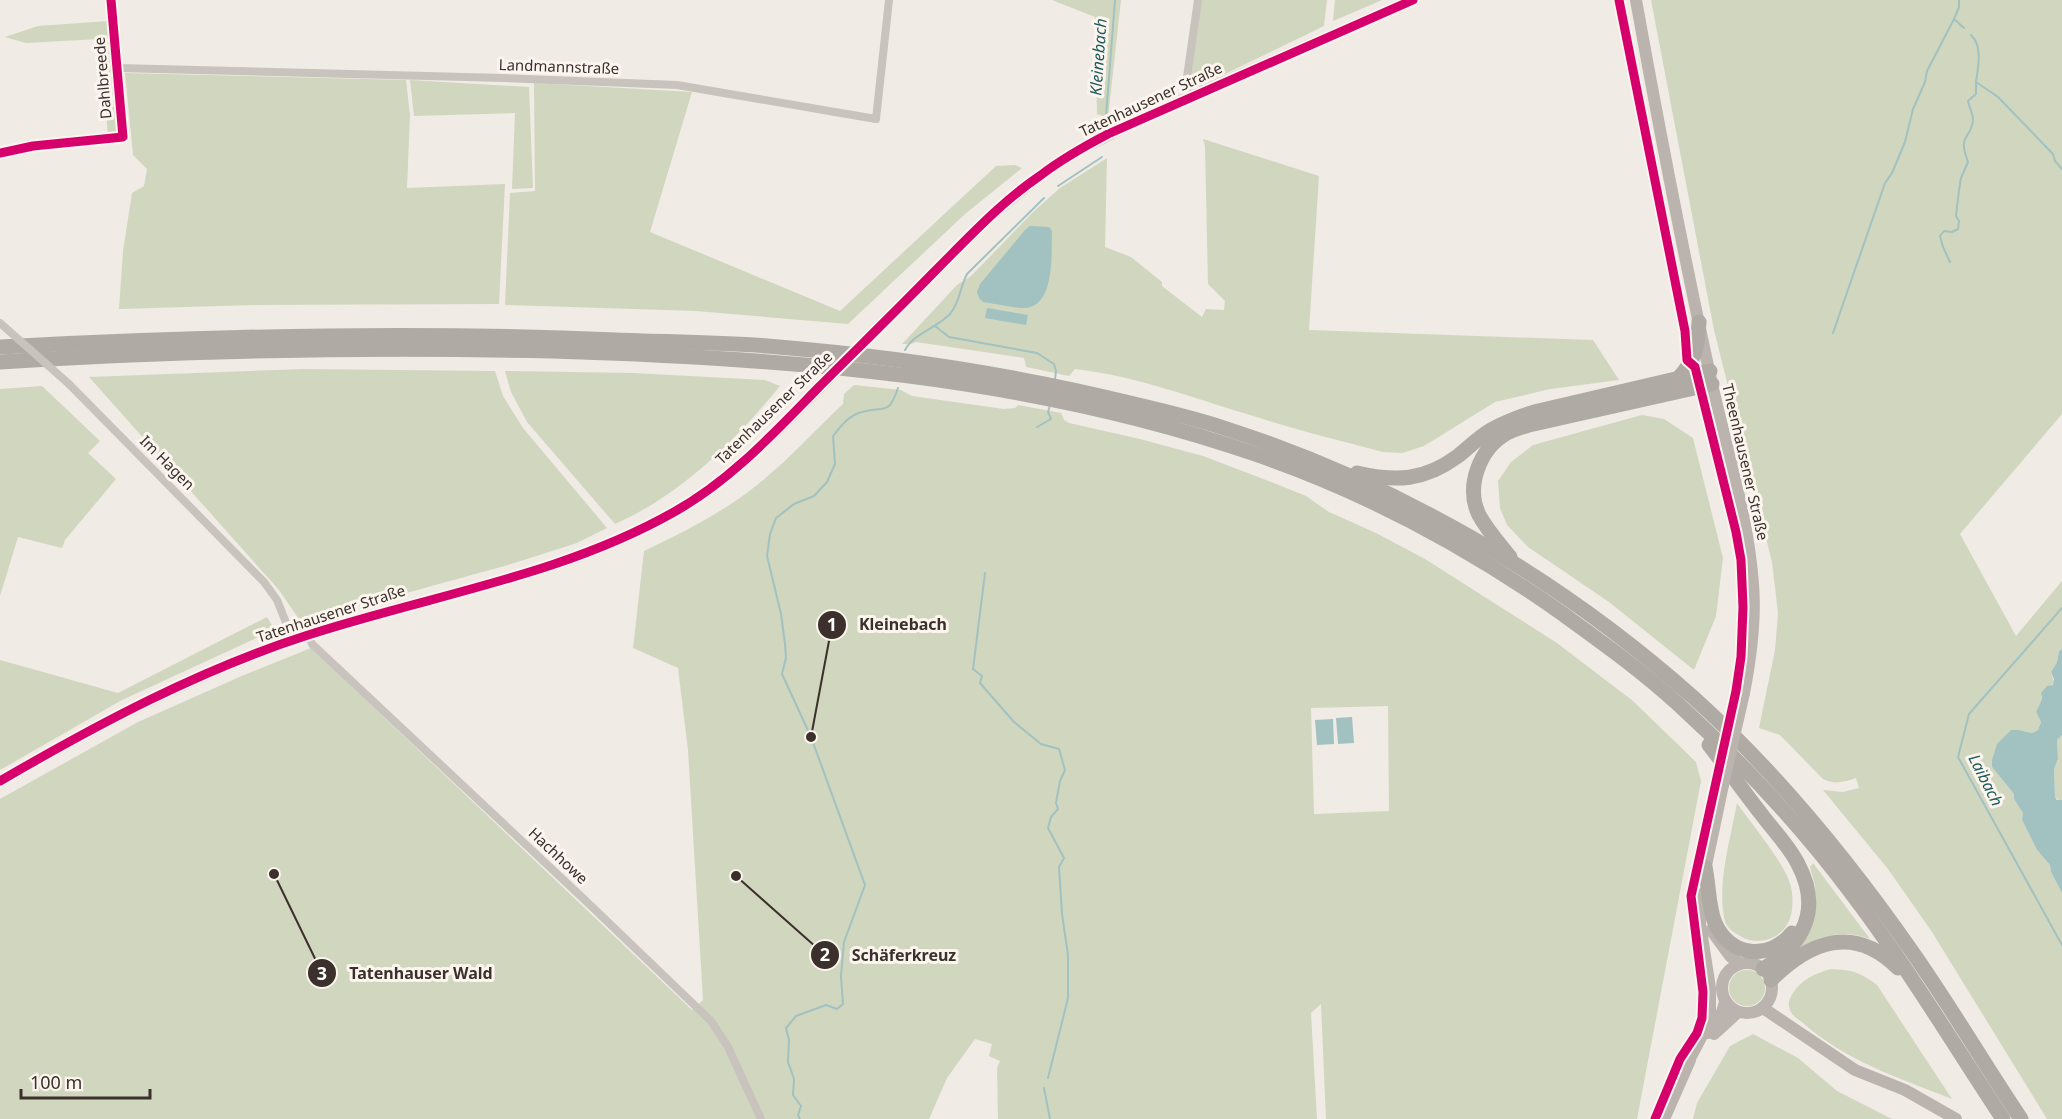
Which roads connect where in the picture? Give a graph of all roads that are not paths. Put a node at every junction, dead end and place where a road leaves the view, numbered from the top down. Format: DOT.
graph roads {
  1 [pos="111,0"];
  2 [pos="889,0"];
  3 [pos="1198,0"];
  4 [pos="1413,0"];
  5 [pos="1636,0"];
  6 [pos="117,68"];
  7 [pos="1191,97"];
  8 [pos="0,153"];
  9 [pos="1699,322"];
  10 [pos="0,323"];
  11 [pos="0,347"];
  12 [pos="0,362"];
  13 [pos="1711,378"];
  14 [pos="1678,379"];
  15 [pos="1021,386"];
  16 [pos="1068,395"];
  17 [pos="1328,466"];
  18 [pos="1516,564"];
  19 [pos="308,635"];
  20 [pos="293,640"];
  21 [pos="1674,700"];
  22 [pos="0,781"];
  23 [pos="1705,867"];
  24 [pos="1807,891"];
  25 [pos="1702,894"];
  26 [pos="1711,931"];
  27 [pos="1740,964"];
  28 [pos="1728,972"];
  29 [pos="1767,974"];
  30 [pos="1914,983"];
  31 [pos="1725,1002"];
  32 [pos="1766,1004"];
  33 [pos="1738,1012"];
  34 [pos="1686,1066"];
  35 [pos="1674,1095"];
  36 [pos="761,1119"];
  37 [pos="1664,1119"];
  38 [pos="1956,1119"];
  39 [pos="2003,1119"];
  40 [pos="2020,1119"];
  1 -- 6 [label="street, Dahlbreede"];
  2 -- 6 [label="street, Landmannstraße"];
  3 -- 7 [label="street"];
  4 -- 7 [label="street, Tatenhausener Straße"];
  5 -- 9 [label="street, Theenhausener Straße"];
  6 -- 8 [label="street, Dahlbreede"];
  7 -- 19 [label="street, Tatenhausener Straße, bridge"];
  9 -- 13 [label="street, Theenhausener Straße"];
  9 -- 14 [label="highway"];
  10 -- 20 [label="street, Im Hagen, bridge"];
  11 -- 15 [label="highway"];
  12 -- 15 [label="highway"];
  13 -- 14 [label="highway"];
  13 -- 18 [label="highway"];
  13 -- 23 [label="street, Theenhausener Straße, bridge"];
  14 -- 17 [label="highway"];
  15 -- 16 [label="highway"];
  16 -- 17 [label="highway"];
  16 -- 21 [label="highway"];
  17 -- 18 [label="highway"];
  18 -- 40 [label="highway"];
  19 -- 20 [label="street, Tatenhausener Straße"];
  19 -- 36 [label="street, Hachhowe"];
  20 -- 22 [label="street, Tatenhausener Straße"];
  21 -- 24 [label="highway"];
  21 -- 30 [label="highway"];
  23 -- 24 [label="highway"];
  23 -- 25 [label="street, Theenhausener Straße"];
  24 -- 29 [label="highway"];
  25 -- 26 [label="street, Theenhausener Straße"];
  25 -- 34 [label="street"];
  26 -- 27 [label="street, Theenhausener Straße"];
  26 -- 28 [label="street, Theenhausener Straße"];
  27 -- 28 [label="street"];
  27 -- 29 [label="street"];
  28 -- 31 [label="street"];
  29 -- 30 [label="highway"];
  29 -- 32 [label="street"];
  30 -- 39 [label="highway"];
  31 -- 33 [label="street"];
  31 -- 34 [label="street"];
  32 -- 33 [label="street"];
  32 -- 38 [label="street"];
  33 -- 35 [label="street"];
  34 -- 35 [label="street"];
  35 -- 37 [label="street"];
}
